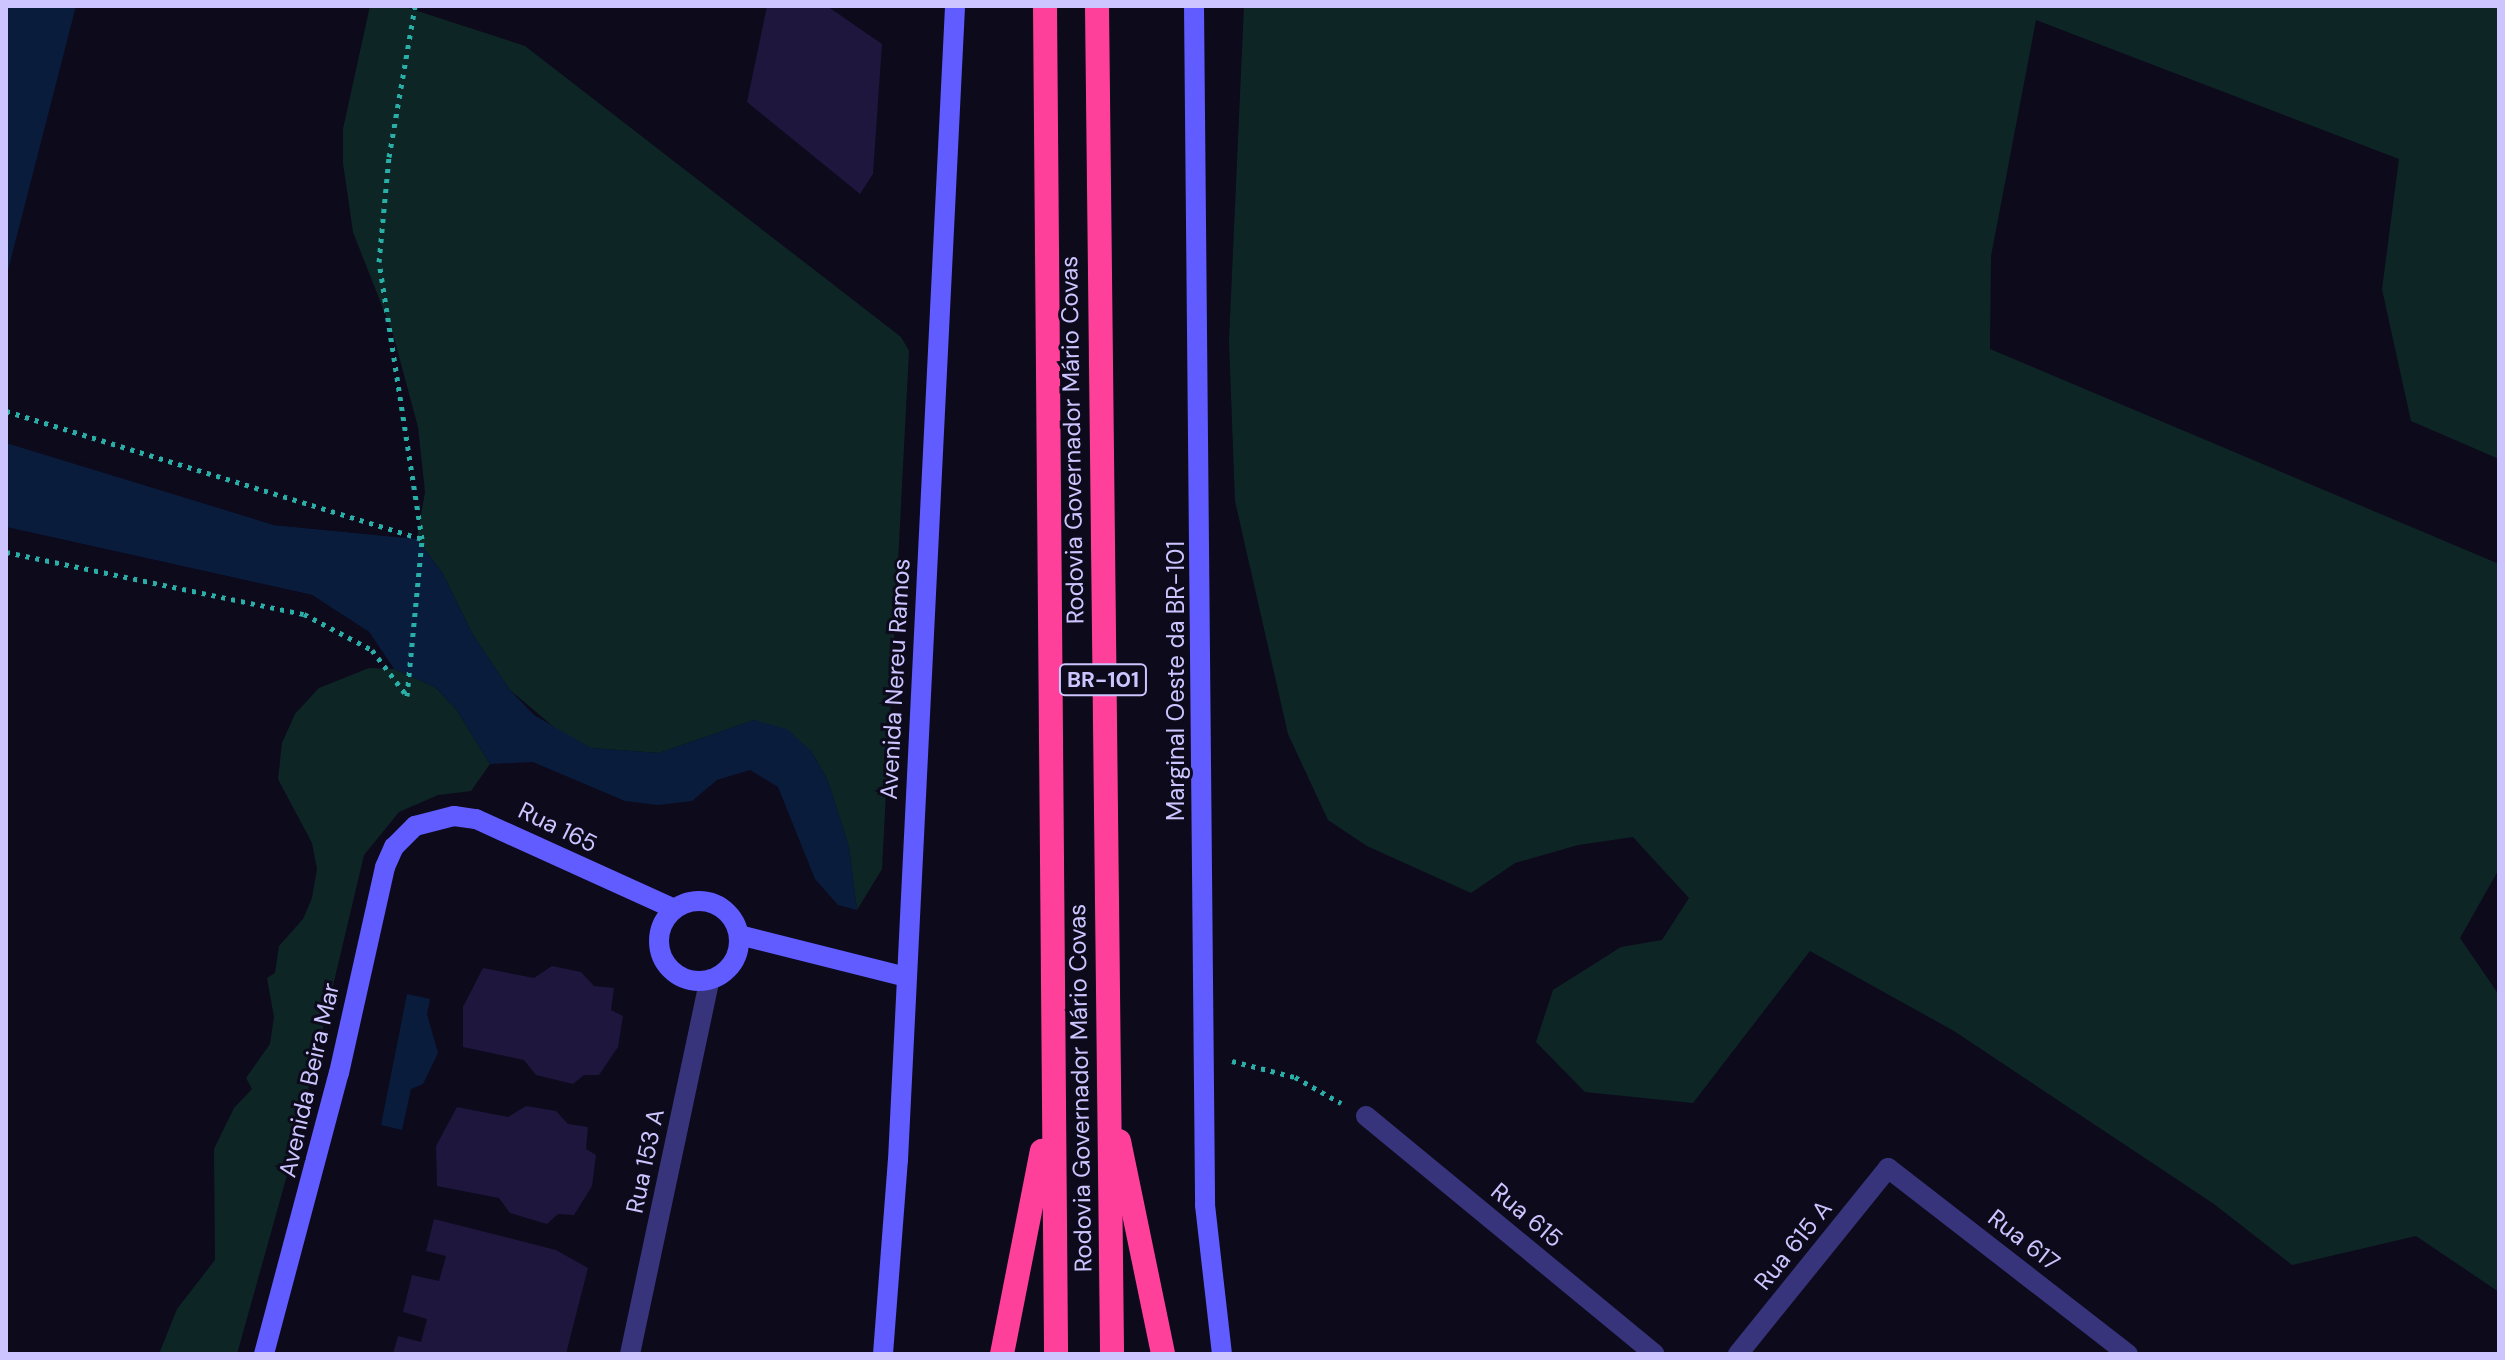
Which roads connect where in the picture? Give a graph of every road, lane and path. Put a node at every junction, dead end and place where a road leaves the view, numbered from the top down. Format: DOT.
graph roads {
  1 [pos="415,6"];
  2 [pos="955,6"];
  3 [pos="1045,6"];
  4 [pos="1097,6"];
  5 [pos="1194,6"];
  6 [pos="6,411"];
  7 [pos="422,539"];
  8 [pos="6,552"];
  9 [pos="415,826"];
  10 [pos="674,909"];
  11 [pos="739,935"];
  12 [pos="906,977"];
  13 [pos="710,979"];
  14 [pos="1204,1058"];
  15 [pos="1108,1085"];
  16 [pos="1051,1106"];
  17 [pos="1366,1116"];
  18 [pos="1888,1168"];
  19 [pos="264,1354"];
  20 [pos="630,1354"];
  21 [pos="883,1354"];
  22 [pos="1002,1354"];
  23 [pos="1056,1354"];
  24 [pos="1112,1354"];
  25 [pos="1163,1354"];
  26 [pos="1222,1354"];
  27 [pos="1655,1354"];
  28 [pos="1738,1354"];
  29 [pos="2128,1354"];
  1 -- 7 [label="path"];
  2 -- 12 [label="main road, Avenida Nereu Ramos"];
  3 -- 16 [label="highway, Rodovia Governador Mário Covas / BR-101"];
  4 -- 15 [label="highway, Rodovia Governador Mário Covas / BR-101"];
  5 -- 14 [label="main road, Marginal Oeste da BR-101"];
  6 -- 7 [label="path"];
  7 -- 8 [label="path"];
  9 -- 10 [label="main road, Rua 165"];
  9 -- 19 [label="main road, Avenida Beira Mar"];
  10 -- 11 [label="main road"];
  10 -- 13 [label="main road"];
  11 -- 12 [label="main road"];
  11 -- 13 [label="main road"];
  12 -- 21 [label="main road, Avenida Nereu Ramos"];
  13 -- 20 [label="street, Rua 153 A"];
  14 -- 17 [label="path"];
  14 -- 26 [label="main road, Marginal Oeste da BR-101"];
  15 -- 24 [label="highway, Rodovia Governador Mário Covas / BR-101"];
  15 -- 25 [label="highway"];
  16 -- 22 [label="highway"];
  16 -- 23 [label="highway, Rodovia Governador Mário Covas / BR-101"];
  17 -- 27 [label="street, Rua 615"];
  18 -- 28 [label="street, Rua 615 A"];
  18 -- 29 [label="street, Rua 617"];
}
